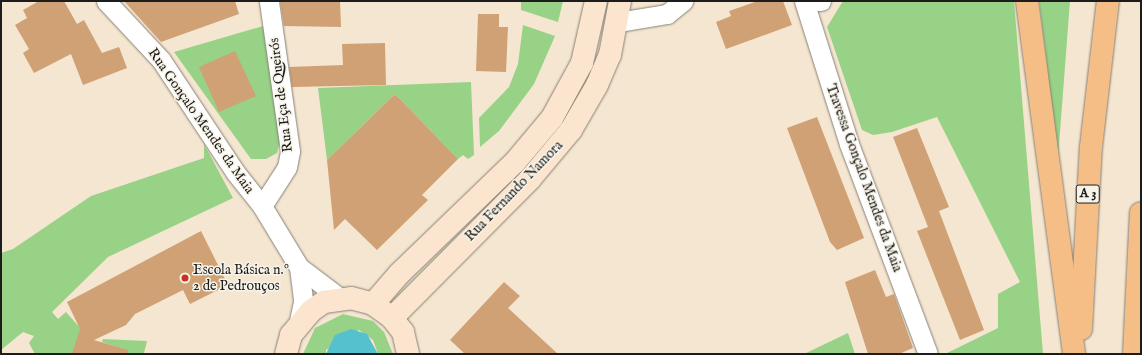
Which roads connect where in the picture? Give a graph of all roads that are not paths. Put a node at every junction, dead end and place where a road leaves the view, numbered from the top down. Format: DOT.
graph roads {
  1 [pos="106,1"];
  2 [pos="269,1"];
  3 [pos="596,1"];
  4 [pos="683,1"];
  5 [pos="806,1"];
  6 [pos="821,1"];
  7 [pos="1027,1"];
  8 [pos="1108,1"];
  9 [pos="619,12"];
  10 [pos="262,206"];
  11 [pos="1141,213"];
  12 [pos="298,267"];
  13 [pos="340,298"];
  14 [pos="373,304"];
  15 [pos="392,318"];
  16 [pos="299,321"];
  17 [pos="286,354"];
  18 [pos="408,354"];
  19 [pos="928,354"];
  20 [pos="1074,354"];
  21 [pos="1079,354"];
  22 [pos="1134,354"];
  1 -- 10 [label="street, Rua Gonçalo Mendes da Maia"];
  2 -- 10 [label="street, Rua Eça de Queirós"];
  3 -- 14 [label="main road, Rua Fernando Namora"];
  4 -- 9 [label="street"];
  5 -- 6 [label="street, Travessa Gonçalo Mendes da Maia"];
  5 -- 19 [label="street, Travessa Gonçalo Mendes da Maia"];
  7 -- 20 [label="highway"];
  8 -- 21 [label="highway, A 3"];
  9 -- 15 [label="main road, Rua Fernando Namora"];
  10 -- 12 [label="street"];
  11 -- 22 [label="highway"];
  12 -- 13 [label="street"];
  12 -- 16 [label="street"];
  13 -- 14 [label="main road"];
  13 -- 16 [label="main road"];
  14 -- 15 [label="main road"];
  15 -- 18 [label="main road"];
  16 -- 17 [label="main road"];
}
